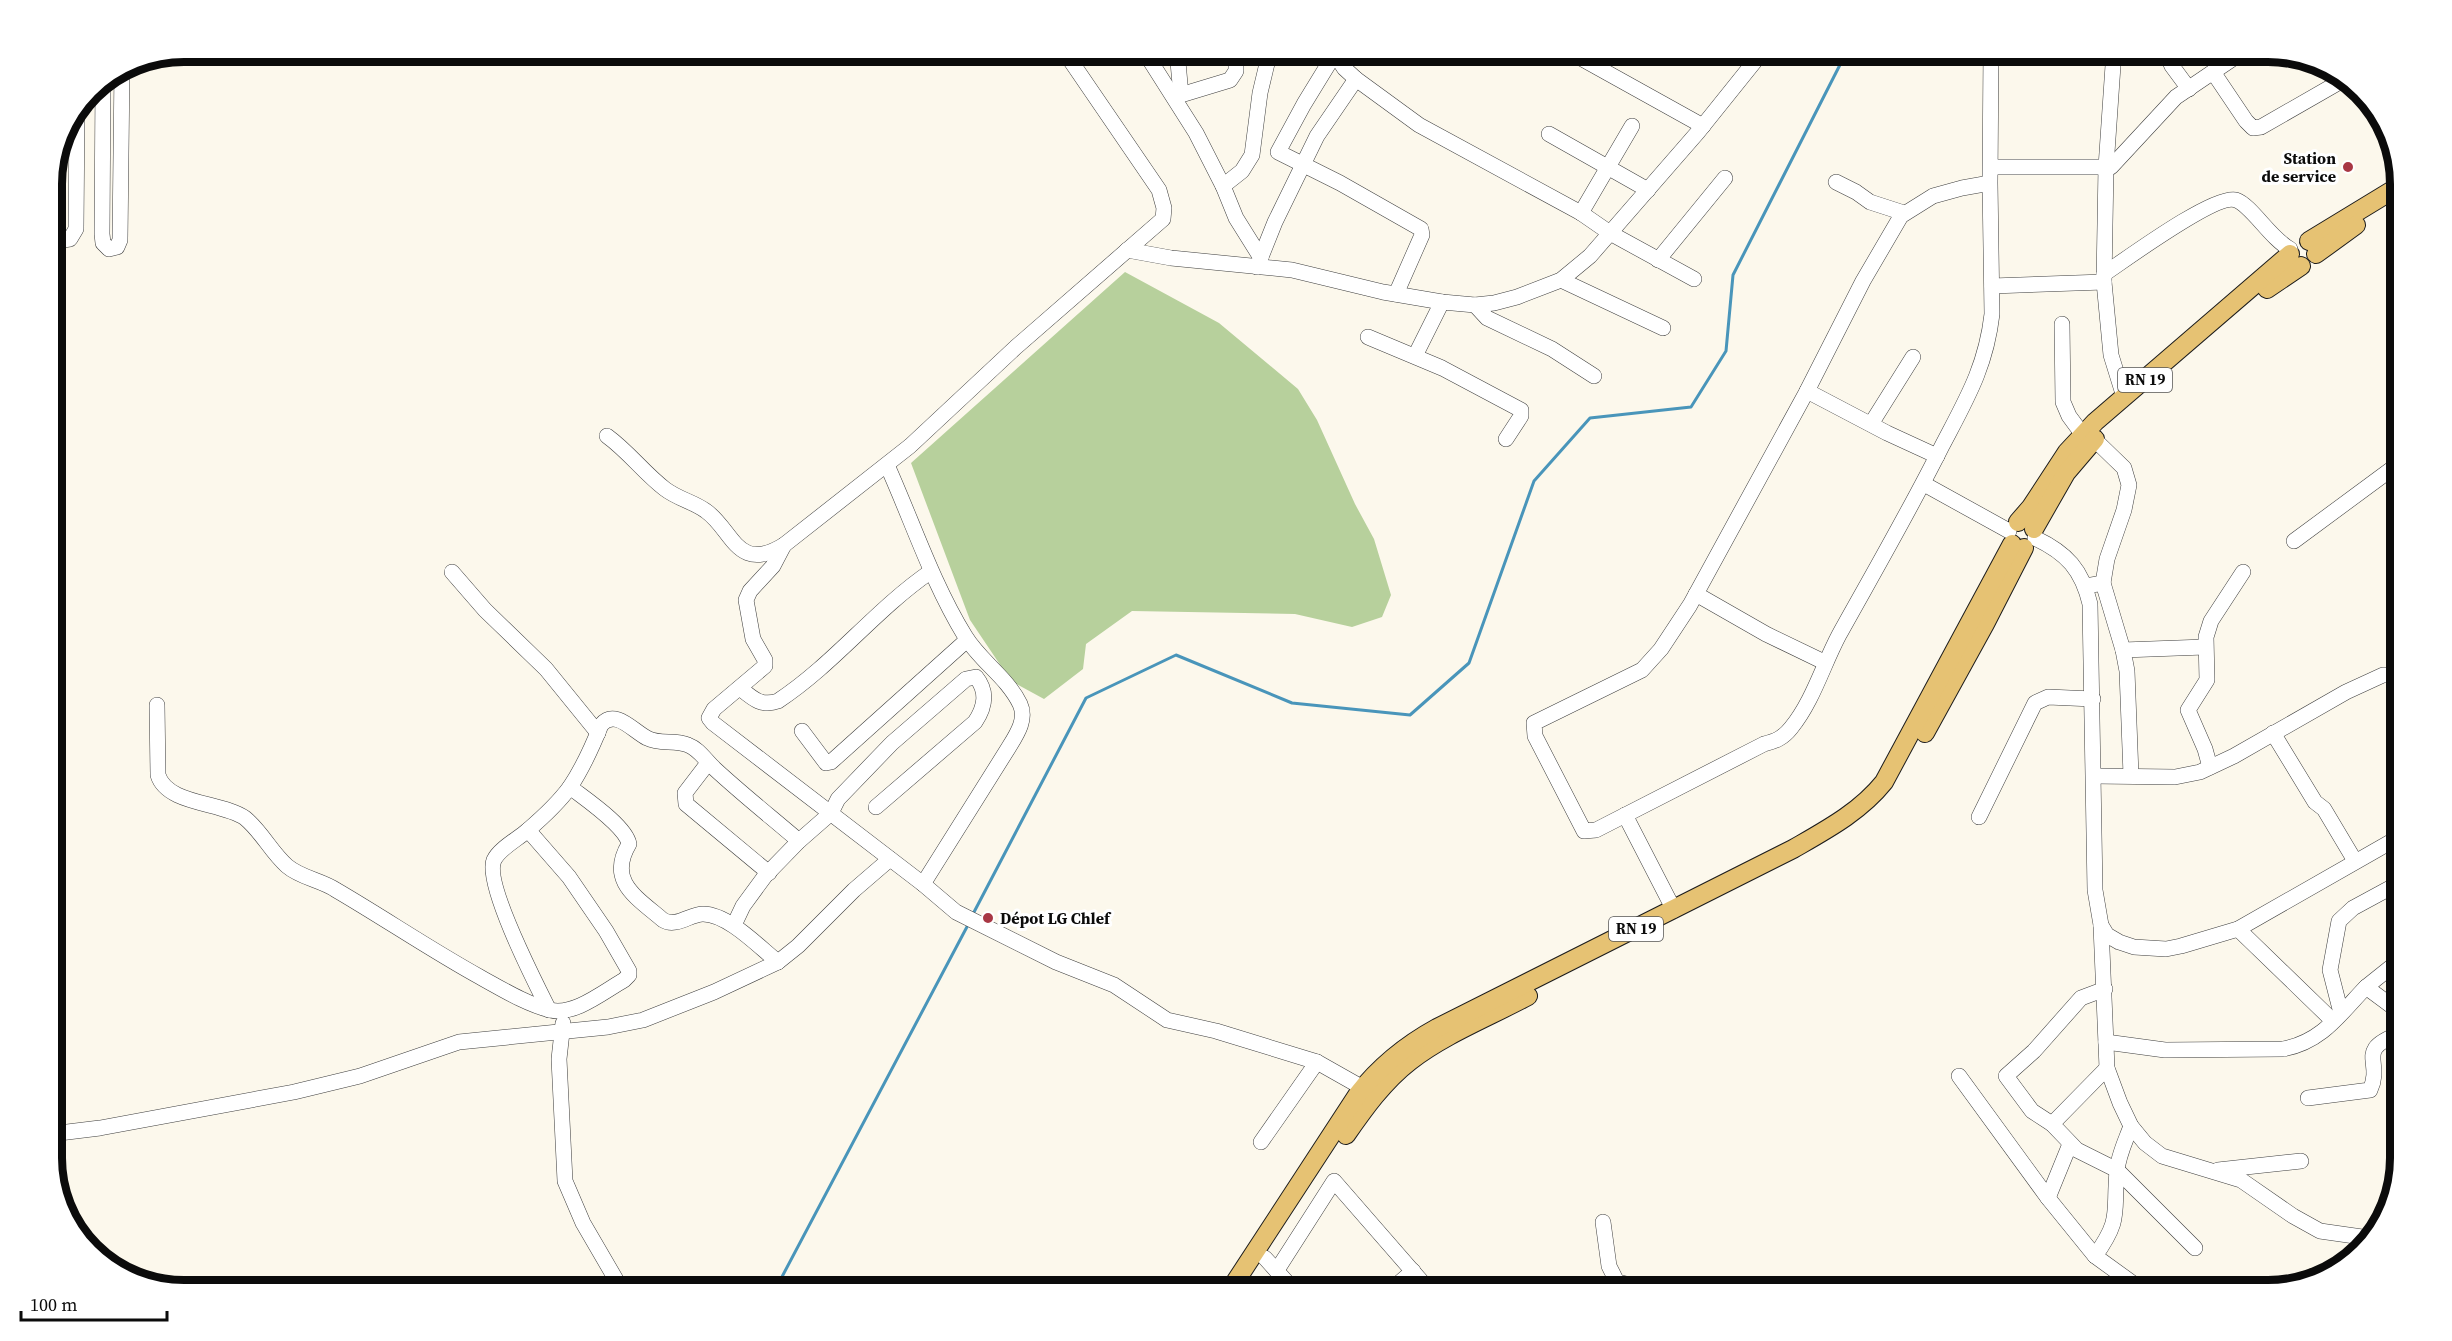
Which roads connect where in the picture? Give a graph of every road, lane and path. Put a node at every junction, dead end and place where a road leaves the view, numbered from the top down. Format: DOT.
graph roads {
  1 [pos="1072,62"];
  2 [pos="1152,62"];
  3 [pos="1177,62"];
  4 [pos="1236,62"];
  5 [pos="1267,62"];
  6 [pos="1329,62"];
  7 [pos="1342,62"];
  8 [pos="1588,62"];
  9 [pos="1754,62"];
  10 [pos="1991,62"];
  11 [pos="2113,62"];
  12 [pos="2170,62"];
  13 [pos="2228,62"];
  14 [pos="2213,72"];
  15 [pos="122,78"];
  16 [pos="1356,79"];
  17 [pos="2337,83"];
  18 [pos="2189,89"];
  19 [pos="103,92"];
  20 [pos="1178,96"];
  21 [pos="77,124"];
  22 [pos="1632,126"];
  23 [pos="1703,126"];
  24 [pos="1549,134"];
  25 [pos="1304,165"];
  26 [pos="1991,167"];
  27 [pos="2106,167"];
  28 [pos="1608,168"];
  29 [pos="1725,178"];
  30 [pos="1836,182"];
  31 [pos="1990,183"];
  32 [pos="1223,186"];
  33 [pos="1648,190"];
  34 [pos="2390,193"];
  35 [pos="2390,204"];
  36 [pos="1581,213"];
  37 [pos="1905,213"];
  38 [pos="1610,233"];
  39 [pos="62,240"];
  40 [pos="2313,248"];
  41 [pos="1127,250"];
  42 [pos="2294,256"];
  43 [pos="1658,260"];
  44 [pos="1259,262"];
  45 [pos="2104,278"];
  46 [pos="1694,279"];
  47 [pos="1561,280"];
  48 [pos="1992,286"];
  49 [pos="1396,294"];
  50 [pos="1442,302"];
  51 [pos="1474,305"];
  52 [pos="2062,324"];
  53 [pos="1663,328"];
  54 [pos="1368,337"];
  55 [pos="1415,356"];
  56 [pos="1914,357"];
  57 [pos="1594,376"];
  58 [pos="1807,391"];
  59 [pos="2124,397"];
  60 [pos="1871,424"];
  61 [pos="608,436"];
  62 [pos="2089,437"];
  63 [pos="1506,439"];
  64 [pos="1937,456"];
  65 [pos="887,465"];
  66 [pos="2390,470"];
  67 [pos="1924,484"];
  68 [pos="2022,535"];
  69 [pos="2294,541"];
  70 [pos="784,545"];
  71 [pos="452,572"];
  72 [pos="930,572"];
  73 [pos="2243,572"];
  74 [pos="2103,583"];
  75 [pos="2086,586"];
  76 [pos="1696,594"];
  77 [pos="967,640"];
  78 [pos="2205,647"];
  79 [pos="2123,650"];
  80 [pos="1824,662"];
  81 [pos="2390,675"];
  82 [pos="740,688"];
  83 [pos="2093,699"];
  84 [pos="158,705"];
  85 [pos="802,731"];
  86 [pos="598,733"];
  87 [pos="2273,733"];
  88 [pos="708,763"];
  89 [pos="2210,767"];
  90 [pos="2131,775"];
  91 [pos="2094,776"];
  92 [pos="570,787"];
  93 [pos="876,807"];
  94 [pos="831,813"];
  95 [pos="1625,815"];
  96 [pos="1979,817"];
  97 [pos="528,830"];
  98 [pos="799,841"];
  99 [pos="2390,842"];
  100 [pos="890,859"];
  101 [pos="2355,861"];
  102 [pos="768,873"];
  103 [pos="923,884"];
  104 [pos="2390,888"];
  105 [pos="1676,914"];
  106 [pos="734,925"];
  107 [pos="2101,925"];
  108 [pos="2238,929"];
  109 [pos="778,962"];
  110 [pos="2390,968"];
  111 [pos="2366,987"];
  112 [pos="2105,989"];
  113 [pos="2390,1005"];
  114 [pos="549,1010"];
  115 [pos="565,1012"];
  116 [pos="2337,1017"];
  117 [pos="562,1030"];
  118 [pos="2390,1037"];
  119 [pos="2106,1042"];
  120 [pos="1317,1062"];
  121 [pos="2107,1068"];
  122 [pos="1959,1076"];
  123 [pos="1363,1095"];
  124 [pos="2308,1098"];
  125 [pos="2052,1124"];
  126 [pos="2131,1126"];
  127 [pos="62,1133"];
  128 [pos="1261,1142"];
  129 [pos="2070,1144"];
  130 [pos="2301,1161"];
  131 [pos="2117,1170"];
  132 [pos="2212,1171"];
  133 [pos="2048,1198"];
  134 [pos="1603,1222"];
  135 [pos="2361,1237"];
  136 [pos="2195,1248"];
  137 [pos="2095,1256"];
  138 [pos="1271,1264"];
  139 [pos="1413,1271"];
  140 [pos="616,1280"];
  141 [pos="1237,1280"];
  142 [pos="1255,1280"];
  143 [pos="1285,1280"];
  144 [pos="1403,1280"];
  145 [pos="1421,1280"];
  146 [pos="1616,1280"];
  147 [pos="2128,1280"];
  1 -- 41 [label="street"];
  2 -- 20 [label="street"];
  3 -- 20 [label="street"];
  4 -- 20 [label="street"];
  5 -- 32 [label="street"];
  6 -- 25 [label="street"];
  7 -- 16 [label="street"];
  8 -- 23 [label="street"];
  9 -- 23 [label="street"];
  10 -- 26 [label="street"];
  11 -- 27 [label="street"];
  12 -- 18 [label="street"];
  13 -- 14 [label="street"];
  14 -- 17 [label="street"];
  14 -- 18 [label="street"];
  15 -- 19 [label="street"];
  16 -- 25 [label="street"];
  16 -- 36 [label="street"];
  18 -- 27 [label="street"];
  20 -- 32 [label="street"];
  21 -- 39 [label="street"];
  22 -- 28 [label="street"];
  23 -- 33 [label="street"];
  24 -- 28 [label="street"];
  25 -- 44 [label="street"];
  25 -- 49 [label="street"];
  26 -- 27 [label="street"];
  26 -- 31 [label="street"];
  27 -- 45 [label="street"];
  28 -- 33 [label="street"];
  28 -- 36 [label="street"];
  29 -- 43 [label="street"];
  30 -- 37 [label="street"];
  31 -- 37 [label="street"];
  31 -- 48 [label="street"];
  32 -- 44 [label="street"];
  33 -- 38 [label="street"];
  34 -- 40 [label="main road"];
  35 -- 40 [label="main road"];
  36 -- 38 [label="street"];
  37 -- 58 [label="street"];
  38 -- 43 [label="street"];
  38 -- 47 [label="street"];
  40 -- 42 [label="main road"];
  41 -- 44 [label="street"];
  41 -- 65 [label="street"];
  42 -- 45 [label="street"];
  42 -- 59 [label="main road, RN 19"];
  42 -- 62 [label="main road, RN 19"];
  43 -- 46 [label="street"];
  44 -- 49 [label="street"];
  45 -- 48 [label="street"];
  45 -- 59 [label="street"];
  47 -- 51 [label="street"];
  47 -- 53 [label="street"];
  48 -- 64 [label="street"];
  49 -- 50 [label="street"];
  50 -- 51 [label="street"];
  50 -- 55 [label="street"];
  51 -- 57 [label="street"];
  52 -- 62 [label="street"];
  54 -- 55 [label="street"];
  55 -- 63 [label="street"];
  56 -- 60 [label="street"];
  58 -- 60 [label="street"];
  58 -- 76 [label="street"];
  59 -- 62 [label="main road, RN 19"];
  60 -- 64 [label="street"];
  61 -- 70 [label="street"];
  62 -- 68 [label="main road, RN 19"];
  62 -- 74 [label="street"];
  64 -- 67 [label="street"];
  65 -- 70 [label="street"];
  65 -- 72 [label="street"];
  66 -- 69 [label="street"];
  67 -- 68 [label="street"];
  67 -- 80 [label="street"];
  68 -- 75 [label="street"];
  68 -- 105 [label="main road, RN 19"];
  70 -- 82 [label="street"];
  71 -- 86 [label="street"];
  72 -- 77 [label="street"];
  72 -- 82 [label="street"];
  73 -- 78 [label="street"];
  74 -- 75 [label="street"];
  74 -- 79 [label="street"];
  75 -- 83 [label="street"];
  76 -- 80 [label="street"];
  76 -- 95 [label="street"];
  77 -- 85 [label="street"];
  77 -- 103 [label="street"];
  78 -- 79 [label="street"];
  78 -- 89 [label="street"];
  79 -- 90 [label="street"];
  80 -- 95 [label="street"];
  81 -- 87 [label="street"];
  82 -- 94 [label="street"];
  83 -- 91 [label="street"];
  83 -- 96 [label="street"];
  84 -- 114 [label="street"];
  86 -- 88 [label="street"];
  86 -- 92 [label="street"];
  87 -- 89 [label="street"];
  87 -- 101 [label="street"];
  88 -- 98 [label="street"];
  88 -- 102 [label="street"];
  89 -- 90 [label="street"];
  90 -- 91 [label="street"];
  91 -- 107 [label="street"];
  92 -- 97 [label="street"];
  92 -- 106 [label="street"];
  93 -- 94 [label="street"];
  94 -- 98 [label="street"];
  94 -- 100 [label="street"];
  95 -- 105 [label="street"];
  97 -- 114 [label="street"];
  97 -- 115 [label="street"];
  98 -- 102 [label="street"];
  99 -- 101 [label="street"];
  100 -- 103 [label="street"];
  100 -- 109 [label="street"];
  101 -- 108 [label="street"];
  102 -- 106 [label="street"];
  103 -- 120 [label="street"];
  104 -- 116 [label="street"];
  105 -- 123 [label="main road, RN 19"];
  106 -- 109 [label="street"];
  107 -- 108 [label="street"];
  107 -- 112 [label="street"];
  108 -- 116 [label="street"];
  109 -- 117 [label="street"];
  110 -- 111 [label="street"];
  111 -- 113 [label="street"];
  111 -- 116 [label="street"];
  112 -- 119 [label="street"];
  112 -- 125 [label="street"];
  114 -- 115 [label="street"];
  115 -- 117 [label="street"];
  116 -- 119 [label="street"];
  117 -- 127 [label="street"];
  117 -- 140 [label="street"];
  118 -- 124 [label="street"];
  119 -- 121 [label="street"];
  120 -- 123 [label="street"];
  120 -- 128 [label="street"];
  121 -- 125 [label="street"];
  121 -- 126 [label="street"];
  122 -- 133 [label="street"];
  123 -- 138 [label="main road, RN 19"];
  123 -- 141 [label="main road, RN 19"];
  125 -- 129 [label="street"];
  126 -- 131 [label="street"];
  126 -- 132 [label="street"];
  129 -- 131 [label="street"];
  129 -- 133 [label="street"];
  130 -- 132 [label="street"];
  131 -- 136 [label="street"];
  131 -- 137 [label="street"];
  132 -- 135 [label="street"];
  133 -- 137 [label="street"];
  134 -- 146 [label="street"];
  137 -- 147 [label="street"];
  138 -- 139 [label="street"];
  138 -- 142 [label="main road, RN 19"];
  138 -- 143 [label="street"];
  139 -- 144 [label="street"];
  139 -- 145 [label="street"];
}
